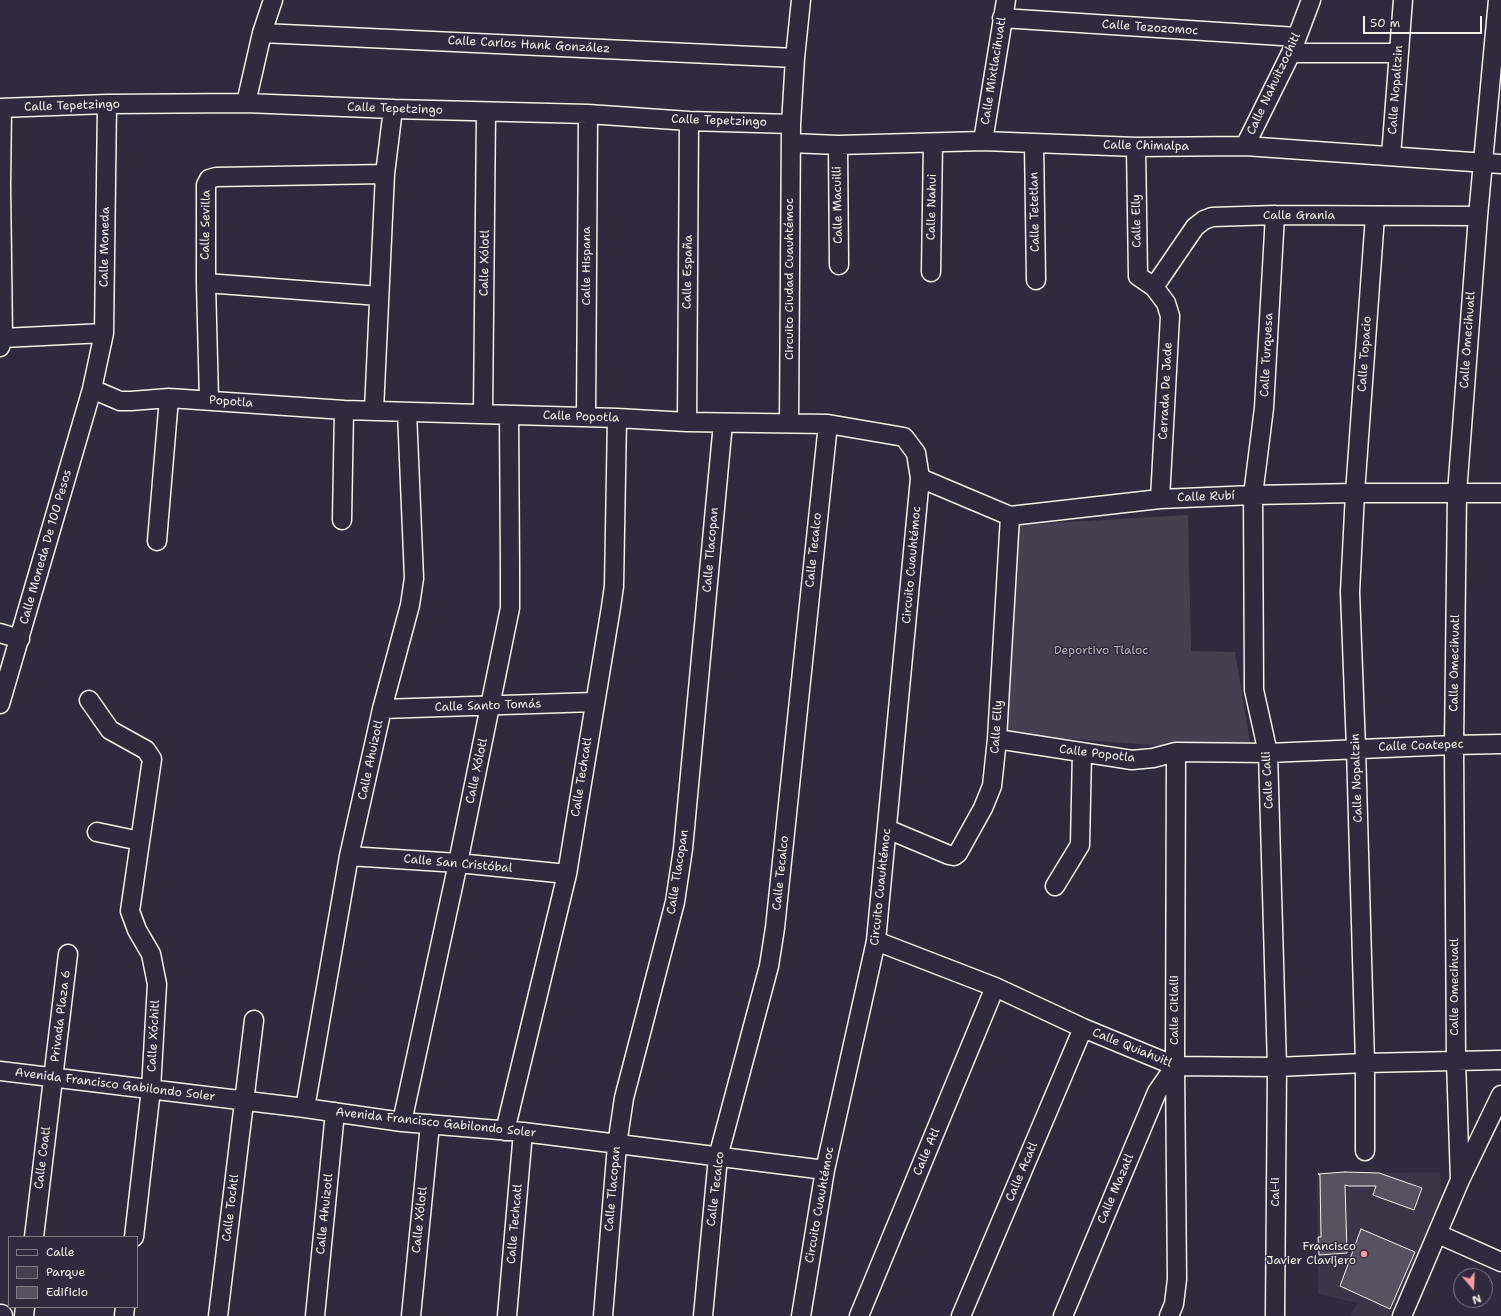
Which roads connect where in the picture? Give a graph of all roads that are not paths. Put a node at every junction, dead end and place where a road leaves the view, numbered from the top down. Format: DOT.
graph roads {
  1 [pos="273,0"];
  2 [pos="801,0"];
  3 [pos="1006,0"];
  4 [pos="1311,0"];
  5 [pos="1403,0"];
  6 [pos="1498,0"];
  7 [pos="1002,18"];
  8 [pos="262,33"];
  9 [pos="1294,45"];
  10 [pos="1399,53"];
  11 [pos="795,58"];
  12 [pos="246,103"];
  13 [pos="107,104"];
  14 [pos="1,108"];
  15 [pos="393,109"];
  16 [pos="486,112"];
  17 [pos="588,114"];
  18 [pos="690,121"];
  19 [pos="791,124"];
  20 [pos="983,141"];
  21 [pos="791,143"];
  22 [pos="933,143"];
  23 [pos="1034,143"];
  24 [pos="838,145"];
  25 [pos="1245,146"];
  26 [pos="1136,147"];
  27 [pos="1391,156"];
  28 [pos="1482,163"];
  29 [pos="1501,164"];
  30 [pos="385,174"];
  31 [pos="0,186"];
  32 [pos="1275,215"];
  33 [pos="1375,216"];
  34 [pos="1478,216"];
  35 [pos="839,265"];
  36 [pos="931,272"];
  37 [pos="1036,280"];
  38 [pos="206,283"];
  39 [pos="1154,287"];
  40 [pos="379,296"];
  41 [pos="104,334"];
  42 [pos="1,342"];
  43 [pos="92,389"];
  44 [pos="170,398"];
  45 [pos="209,400"];
  46 [pos="344,410"];
  47 [pos="374,410"];
  48 [pos="407,412"];
  49 [pos="483,414"];
  50 [pos="509,415"];
  51 [pos="586,417"];
  52 [pos="617,418"];
  53 [pos="687,422"];
  54 [pos="723,423"];
  55 [pos="789,423"];
  56 [pos="828,424"];
  57 [pos="920,478"];
  58 [pos="1355,493"];
  59 [pos="1457,493"];
  60 [pos="1501,493"];
  61 [pos="1253,494"];
  62 [pos="1160,499"];
  63 [pos="1010,516"];
  64 [pos="342,520"];
  65 [pos="158,541"];
  66 [pos="0,633"];
  67 [pos="20,639"];
  68 [pos="89,700"];
  69 [pos="594,702"];
  70 [pos="0,704"];
  71 [pos="491,705"];
  72 [pos="382,709"];
  73 [pos="997,739"];
  74 [pos="1501,744"];
  75 [pos="1454,745"];
  76 [pos="1356,748"];
  77 [pos="1082,752"];
  78 [pos="1176,752"];
  79 [pos="1268,753"];
  80 [pos="887,829"];
  81 [pos="98,832"];
  82 [pos="140,841"];
  83 [pos="350,856"];
  84 [pos="458,863"];
  85 [pos="567,874"];
  86 [pos="1055,886"];
  87 [pos="876,941"];
  88 [pos="68,954"];
  89 [pos="995,987"];
  90 [pos="254,1020"];
  91 [pos="1083,1028"];
  92 [pos="1501,1060"];
  93 [pos="1456,1061"];
  94 [pos="1365,1063"];
  95 [pos="1175,1066"];
  96 [pos="1276,1067"];
  97 [pos="0,1071"];
  98 [pos="53,1078"];
  99 [pos="151,1089"];
  100 [pos="1501,1095"];
  101 [pos="244,1100"];
  102 [pos="305,1108"];
  103 [pos="335,1112"];
  104 [pos="402,1122"];
  105 [pos="430,1124"];
  106 [pos="505,1131"];
  107 [pos="523,1132"];
  108 [pos="617,1145"];
  109 [pos="1365,1151"];
  110 [pos="718,1157"];
  111 [pos="825,1170"];
  112 [pos="1460,1180"];
  113 [pos="1438,1234"];
  114 [pos="34,1236"];
  115 [pos="134,1236"];
  116 [pos="1501,1262"];
  117 [pos="218,1316"];
  118 [pos="315,1316"];
  119 [pos="411,1316"];
  120 [pos="507,1316"];
  121 [pos="602,1316"];
  122 [pos="703,1316"];
  123 [pos="801,1316"];
  124 [pos="859,1316"];
  125 [pos="961,1316"];
  126 [pos="1064,1316"];
  127 [pos="1169,1316"];
  128 [pos="1275,1316"];
  129 [pos="1402,1316"];
  1 -- 8 [label="street"];
  2 -- 11 [label="street, Circuito Ciudad Cuauhtémoc"];
  3 -- 7 [label="street, Calle Mixtlacihuatl"];
  4 -- 9 [label="street, Calle Nahuitzochitl"];
  5 -- 10 [label="street, Calle Nopaltzin"];
  6 -- 28 [label="street, Calle Omecihuatl"];
  7 -- 9 [label="street, Calle Tezozomoc"];
  7 -- 20 [label="street, Calle Mixtlacihuatl"];
  8 -- 11 [label="street, Calle Carlos Hank González"];
  8 -- 12 [label="street"];
  9 -- 10 [label="street, Calle Tezozomoc"];
  9 -- 25 [label="street, Calle Nahuitzochitl"];
  10 -- 27 [label="street, Calle Nopaltzin"];
  11 -- 19 [label="street, Circuito Ciudad Cuauhtémoc"];
  12 -- 13 [label="street, Calle Tepetzingo"];
  12 -- 15 [label="street, Calle Tepetzingo"];
  13 -- 14 [label="street, Calle Tepetzingo"];
  13 -- 41 [label="street, Calle Moneda"];
  14 -- 31 [label="street"];
  15 -- 16 [label="street, Calle Tepetzingo"];
  15 -- 30 [label="street"];
  16 -- 17 [label="street, Calle Tepetzingo"];
  16 -- 49 [label="street, Calle Xólotl"];
  17 -- 18 [label="street, Calle Tepetzingo"];
  17 -- 51 [label="street, Calle Hispana"];
  18 -- 19 [label="street, Calle Tepetzingo"];
  18 -- 53 [label="street, Calle España"];
  19 -- 21 [label="street, Circuito Ciudad Cuauhtémoc"];
  20 -- 22 [label="street, Calle Chimalpa"];
  20 -- 23 [label="street, Calle Chimalpa"];
  21 -- 24 [label="street, Calle Chimalpa"];
  21 -- 55 [label="street, Circuito Ciudad Cuauhtémoc"];
  22 -- 24 [label="street, Calle Chimalpa"];
  22 -- 36 [label="street, Calle Nahui"];
  23 -- 26 [label="street, Calle Chimalpa"];
  23 -- 37 [label="street, Calle Tetetlan"];
  24 -- 35 [label="street, Calle Macuilli"];
  25 -- 26 [label="street, Calle Chimalpa"];
  25 -- 27 [label="street, Calle Chimalpa"];
  26 -- 39 [label="street, Calle Elly"];
  27 -- 28 [label="street, Calle Chimalpa"];
  28 -- 29 [label="street, Calle Chimalpa"];
  28 -- 34 [label="street, Calle Omecihuatl"];
  30 -- 38 [label="street, Calle Sevilla"];
  30 -- 40 [label="street"];
  31 -- 42 [label="street"];
  32 -- 33 [label="street, Calle Grania"];
  32 -- 39 [label="street, Calle Grania"];
  32 -- 61 [label="street, Calle Turquesa"];
  33 -- 34 [label="street, Calle Grania"];
  33 -- 58 [label="street, Calle Topacio"];
  34 -- 59 [label="street, Calle Omecihuatl"];
  38 -- 40 [label="street"];
  38 -- 45 [label="street, Calle Sevilla"];
  39 -- 62 [label="street, Cerrada De Jade"];
  40 -- 47 [label="street"];
  41 -- 42 [label="street"];
  41 -- 43 [label="street, Calle Moneda"];
  43 -- 44 [label="street, Popotla"];
  43 -- 67 [label="street, Calle Moneda De 100 Pesos"];
  44 -- 45 [label="street, Popotla"];
  44 -- 65 [label="street"];
  45 -- 46 [label="street, Popotla"];
  46 -- 47 [label="street, Popotla"];
  46 -- 64 [label="street"];
  47 -- 48 [label="street, Calle Popotla"];
  48 -- 49 [label="street, Calle Popotla"];
  48 -- 72 [label="street, Calle Ahuizotl"];
  49 -- 50 [label="street, Calle Popotla"];
  50 -- 51 [label="street, Calle Popotla"];
  50 -- 71 [label="street, Calle Xólotl"];
  51 -- 52 [label="street, Calle Popotla"];
  52 -- 53 [label="street, Calle Popotla"];
  52 -- 69 [label="street, Calle Techcatl"];
  53 -- 54 [label="street, Calle Popotla"];
  54 -- 55 [label="street, Calle Popotla"];
  54 -- 108 [label="street, Calle Tlacopan"];
  55 -- 56 [label="street"];
  56 -- 57 [label="street, Circuito Cuauhtémoc"];
  56 -- 110 [label="street, Calle Tecalco"];
  57 -- 63 [label="street, Calle Rubí"];
  57 -- 80 [label="street, Circuito Cuauhtémoc"];
  58 -- 59 [label="street, Calle Rubí"];
  58 -- 61 [label="street, Calle Rubí"];
  58 -- 76 [label="street, Calle Nopaltzin"];
  59 -- 60 [label="street, Calle Rubí"];
  59 -- 75 [label="street, Calle Omecihuatl"];
  61 -- 62 [label="street, Calle Rubí"];
  61 -- 79 [label="street, Calle Calli"];
  62 -- 63 [label="street, Calle Rubí"];
  63 -- 73 [label="street, Calle Elly"];
  66 -- 67 [label="street"];
  67 -- 70 [label="street, Calle Moneda De 100 Pesos"];
  68 -- 82 [label="street, Calle Xóchitl"];
  69 -- 71 [label="street, Calle Santo Tomás"];
  69 -- 85 [label="street, Calle Techcatl"];
  71 -- 72 [label="street, Calle Santo Tomás"];
  71 -- 84 [label="street, Calle Xólotl"];
  72 -- 83 [label="street, Calle Ahuizotl"];
  73 -- 77 [label="street, Calle Popotla"];
  73 -- 80 [label="street, Calle Elly"];
  74 -- 75 [label="street, Calle Coatepec"];
  75 -- 76 [label="street, Calle Coatepec"];
  75 -- 93 [label="street, Calle Omecihuatl"];
  76 -- 79 [label="street, Calle Coatepec"];
  76 -- 94 [label="street, Calle Nopaltzin"];
  77 -- 78 [label="street, Calle Popotla"];
  77 -- 86 [label="street"];
  78 -- 79 [label="street, Calle Popotla"];
  78 -- 95 [label="street, Calle Citlalli"];
  79 -- 96 [label="street, Calle Calli"];
  80 -- 87 [label="street, Circuito Cuauhtémoc"];
  81 -- 82 [label="street"];
  82 -- 99 [label="street, Calle Xóchitl"];
  83 -- 84 [label="street, Calle San Cristóbal"];
  83 -- 102 [label="street, Calle Ahuizotl"];
  84 -- 85 [label="street, Calle San Cristóbal"];
  84 -- 104 [label="street, Calle Xólotl"];
  85 -- 106 [label="street, Calle Techcatl"];
  87 -- 89 [label="street, Calle Quiahuitl"];
  87 -- 111 [label="street, Circuito Cuauhtémoc"];
  88 -- 98 [label="street, Privada Plaza 6"];
  89 -- 91 [label="street, Calle Quiahuitl"];
  89 -- 124 [label="street, Calle Atl"];
  90 -- 101 [label="street, Calle Tochtl"];
  91 -- 95 [label="street, Calle Quiahuitl"];
  91 -- 125 [label="street, Calle Acatl"];
  92 -- 93 [label="street, Calle Quiahuitl"];
  93 -- 94 [label="street, Calle Quiahuitl"];
  93 -- 112 [label="street, Calle Omecihuatl"];
  94 -- 96 [label="street, Calle Quiahuitl"];
  94 -- 109 [label="street, Calle Nopaltzin"];
  95 -- 96 [label="street, Calle Quiahuitl"];
  95 -- 126 [label="street, Calle Mazatl"];
  95 -- 127 [label="street, Calle Citlalli"];
  96 -- 128 [label="street, Cal-li"];
  97 -- 98 [label="street, Avenida Francisco Gabilondo Soler"];
  98 -- 99 [label="street, Avenida Francisco Gabilondo Soler"];
  98 -- 114 [label="street, Calle Coatl"];
  99 -- 101 [label="street, Avenida Francisco Gabilondo Soler"];
  99 -- 115 [label="street, Calle Xóchitl"];
  100 -- 112 [label="street"];
  101 -- 102 [label="street, Avenida Francisco Gabilondo Soler"];
  101 -- 117 [label="street, Calle Tochtl"];
  102 -- 103 [label="street, Avenida Francisco Gabilondo Soler"];
  103 -- 104 [label="street, Avenida Francisco Gabilondo Soler"];
  103 -- 118 [label="street, Calle Ahuizotl"];
  104 -- 105 [label="street, Avenida Francisco Gabilondo Soler"];
  105 -- 106 [label="street, Avenida Francisco Gabilondo Soler"];
  105 -- 119 [label="street, Calle Xólotl"];
  106 -- 107 [label="street, Avenida Francisco Gabilondo Soler"];
  107 -- 108 [label="street, Avenida Francisco Gabilondo Soler"];
  107 -- 120 [label="street, Calle Techcatl"];
  108 -- 110 [label="street, Avenida Francisco Gabilondo Soler"];
  108 -- 121 [label="street, Calle Tlacopan"];
  110 -- 111 [label="street, Avenida Francisco Gabilondo Soler"];
  110 -- 122 [label="street, Calle Tecalco"];
  111 -- 123 [label="street, Circuito Cuauhtémoc"];
  112 -- 113 [label="street, Calle Omecihuatl"];
  113 -- 116 [label="street"];
  113 -- 129 [label="street, Calle Omecihuatl"];
}
